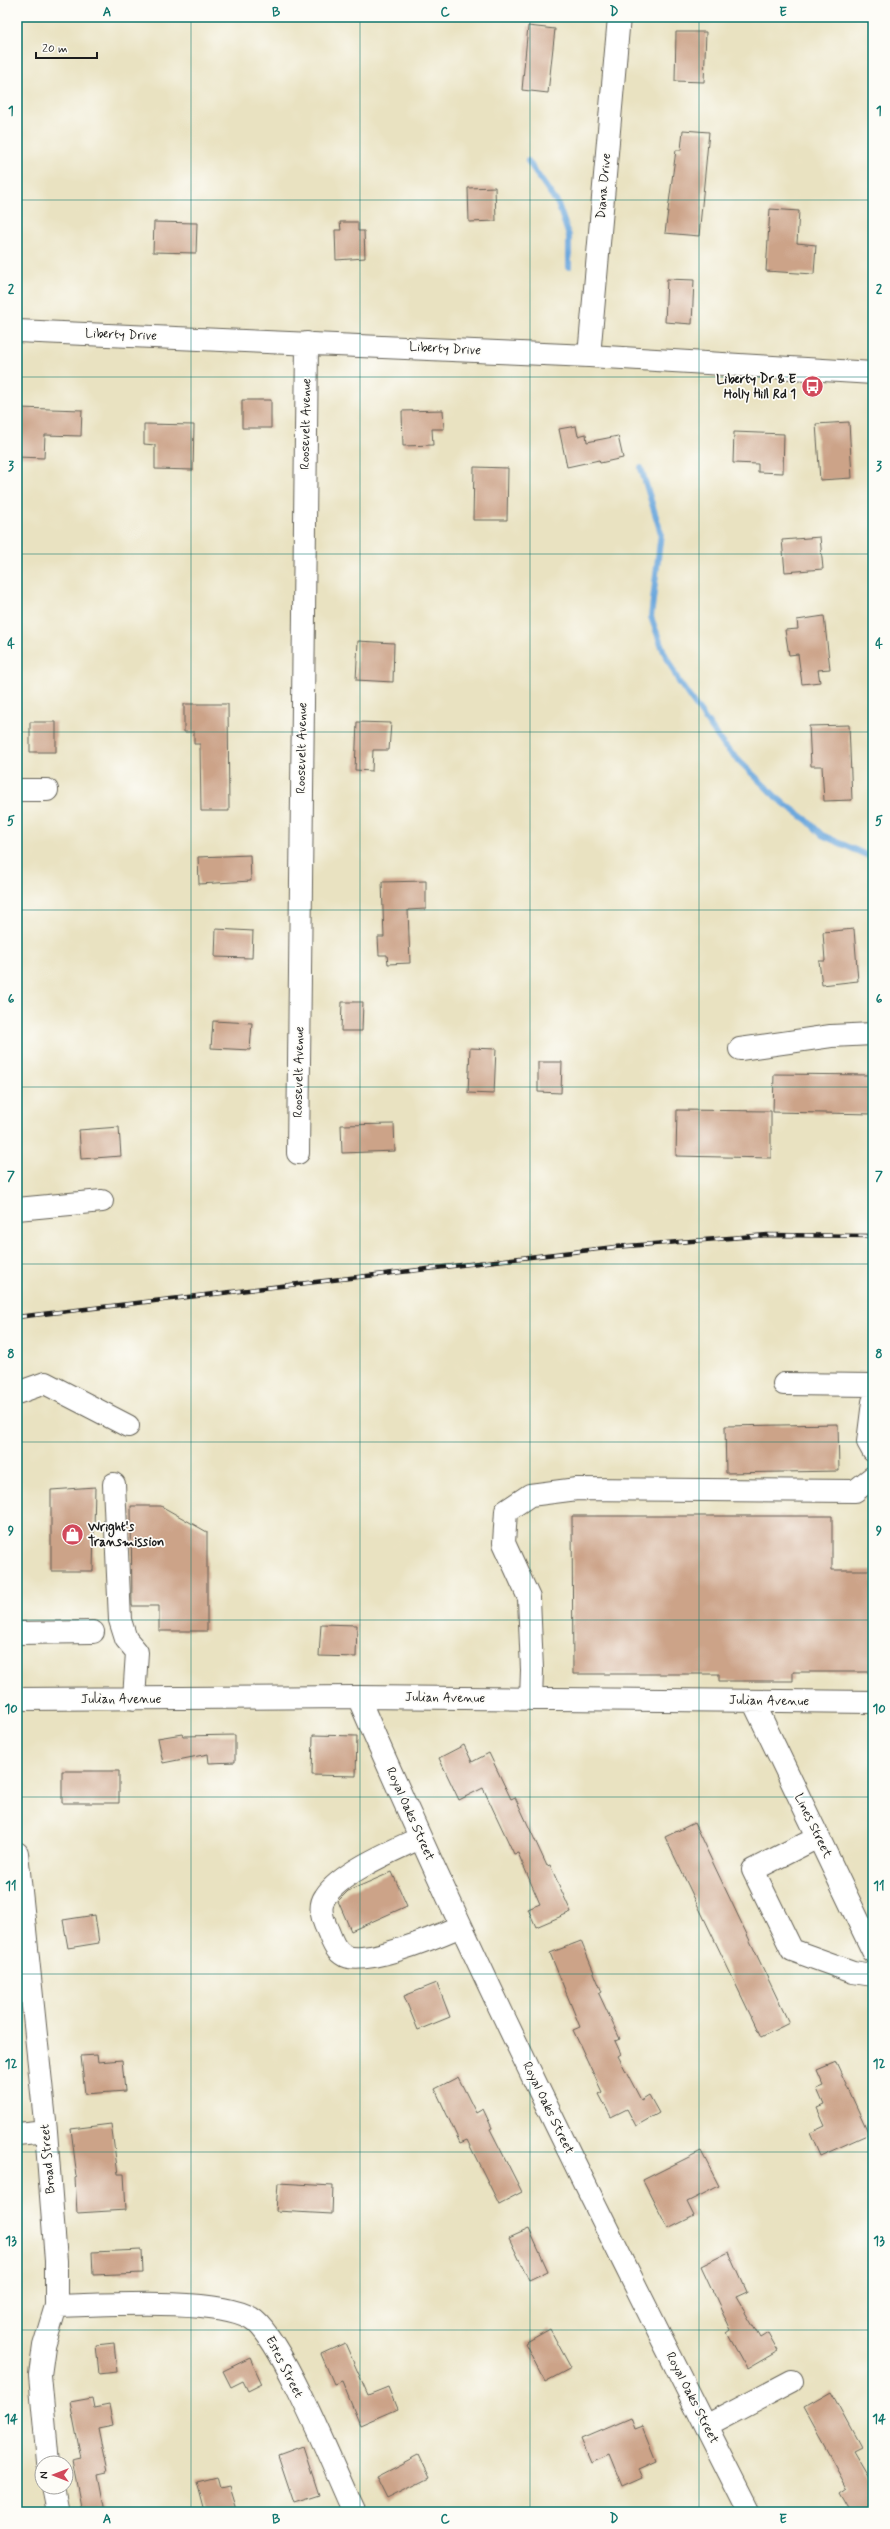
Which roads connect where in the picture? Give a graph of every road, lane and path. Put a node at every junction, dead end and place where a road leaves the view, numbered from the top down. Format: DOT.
graph roads {
  1 [pos="619,17"];
  2 [pos="17,331"];
  3 [pos="307,343"];
  4 [pos="589,356"];
  5 [pos="873,373"];
  6 [pos="17,790"];
  7 [pos="47,790"];
  8 [pos="873,1034"];
  9 [pos="740,1049"];
  10 [pos="298,1153"];
  11 [pos="102,1201"];
  12 [pos="17,1209"];
  13 [pos="784,1384"];
  14 [pos="873,1385"];
  15 [pos="17,1393"];
  16 [pos="873,1402"];
  17 [pos="128,1426"];
  18 [pos="873,1451"];
  19 [pos="873,1478"];
  20 [pos="114,1484"];
  21 [pos="93,1632"];
  22 [pos="17,1633"];
  23 [pos="358,1698"];
  24 [pos="17,1699"];
  25 [pos="134,1699"];
  26 [pos="531,1699"];
  27 [pos="753,1701"];
  28 [pos="873,1702"];
  29 [pos="818,1837"];
  30 [pos="420,1838"];
  31 [pos="17,1853"];
  32 [pos="461,1926"];
  33 [pos="873,1951"];
  34 [pos="873,1975"];
  35 [pos="46,2131"];
  36 [pos="17,2134"];
  37 [pos="56,2306"];
  38 [pos="792,2381"];
  39 [pos="706,2426"];
  40 [pos="47,2455"];
  41 [pos="55,2495"];
  42 [pos="58,2512"];
  43 [pos="354,2512"];
  44 [pos="749,2512"];
  1 -- 4 [label="street, Diana Drive"];
  2 -- 3 [label="street, Liberty Drive"];
  3 -- 4 [label="street, Liberty Drive"];
  3 -- 10 [label="street, Roosevelt Avenue"];
  4 -- 5 [label="street, Liberty Drive"];
  6 -- 7 [label="street"];
  8 -- 9 [label="street"];
  11 -- 12 [label="street"];
  13 -- 14 [label="street"];
  15 -- 17 [label="street"];
  16 -- 18 [label="street"];
  19 -- 26 [label="street"];
  20 -- 25 [label="street"];
  21 -- 22 [label="street"];
  23 -- 25 [label="street, Julian Avenue"];
  23 -- 26 [label="street, Julian Avenue"];
  23 -- 30 [label="street, Royal Oaks Street"];
  24 -- 25 [label="street, Julian Avenue"];
  26 -- 27 [label="street, Julian Avenue"];
  27 -- 28 [label="street, Julian Avenue"];
  27 -- 29 [label="street, Lines Street"];
  29 -- 33 [label="street, Lines Street"];
  29 -- 34 [label="street"];
  30 -- 32 [label="street, Royal Oaks Street"];
  30 -- 32 [label="street"];
  31 -- 35 [label="street, Broad Street"];
  32 -- 39 [label="street, Royal Oaks Street"];
  35 -- 36 [label="street"];
  35 -- 37 [label="street, Broad Street"];
  37 -- 40 [label="street, Broad Street"];
  37 -- 43 [label="street, Estes Street"];
  38 -- 39 [label="street"];
  39 -- 44 [label="street, Royal Oaks Street"];
  41 -- 42 [label="street"];
}
